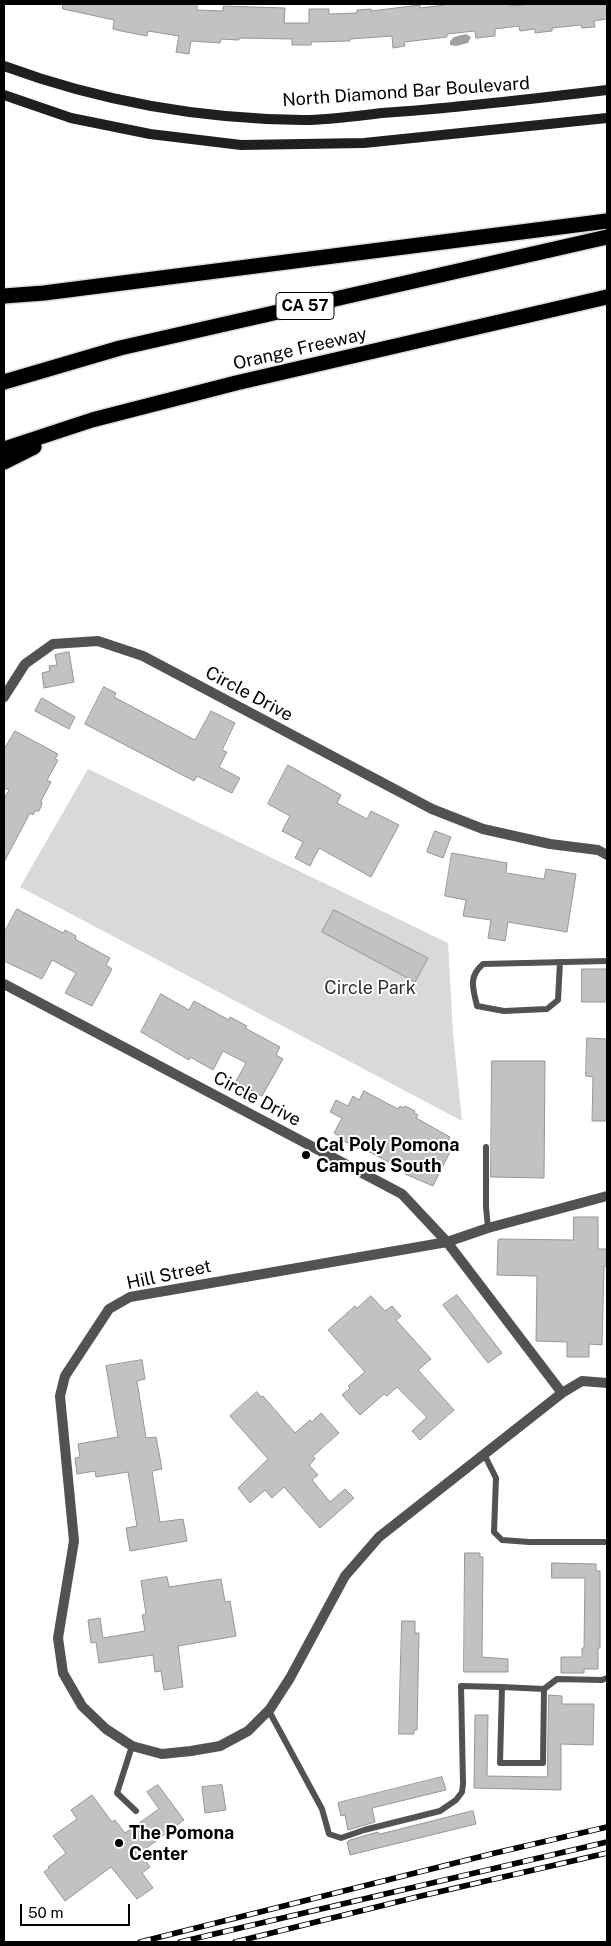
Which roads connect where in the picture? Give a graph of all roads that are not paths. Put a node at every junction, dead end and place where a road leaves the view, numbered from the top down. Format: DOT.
graph roads {
  1 [pos="4,66"];
  2 [pos="607,90"];
  3 [pos="4,95"];
  4 [pos="607,118"];
  5 [pos="607,221"];
  6 [pos="607,237"];
  7 [pos="4,296"];
  8 [pos="607,297"];
  9 [pos="4,382"];
  10 [pos="92,420"];
  11 [pos="4,449"];
  12 [pos="4,462"];
  13 [pos="4,697"];
  14 [pos="607,855"];
  15 [pos="607,961"];
  16 [pos="560,962"];
  17 [pos="4,984"];
  18 [pos="486,1146"];
  19 [pos="607,1196"];
  20 [pos="488,1228"];
  21 [pos="447,1242"];
  22 [pos="607,1383"];
  23 [pos="562,1393"];
  24 [pos="484,1454"];
  25 [pos="607,1542"];
  26 [pos="607,1678"];
  27 [pos="502,1687"];
  28 [pos="544,1689"];
  29 [pos="268,1711"];
  30 [pos="132,1746"];
  31 [pos="136,1811"];
  1 -- 2 [label="main road, North Diamond Bar Boulevard"];
  3 -- 4 [label="main road"];
  5 -- 7 [label="highway"];
  6 -- 9 [label="highway, CA 57"];
  8 -- 10 [label="highway, Orange Freeway"];
  10 -- 11 [label="highway, Orange Freeway"];
  10 -- 12 [label="highway"];
  13 -- 14 [label="street, Circle Drive"];
  15 -- 16 [label="lane"];
  16 -- 16 [label="lane"];
  17 -- 21 [label="street, Circle Drive"];
  18 -- 20 [label="lane"];
  19 -- 20 [label="street, Hill Street"];
  20 -- 21 [label="street, Hill Street"];
  21 -- 23 [label="street, Circle Drive"];
  21 -- 30 [label="street, Hill Street"];
  22 -- 23 [label="street"];
  23 -- 24 [label="street"];
  24 -- 25 [label="lane"];
  24 -- 29 [label="street"];
  26 -- 28 [label="lane"];
  27 -- 28 [label="lane"];
  27 -- 28 [label="lane"];
  27 -- 29 [label="lane"];
  29 -- 30 [label="street"];
  30 -- 31 [label="lane"];
}
